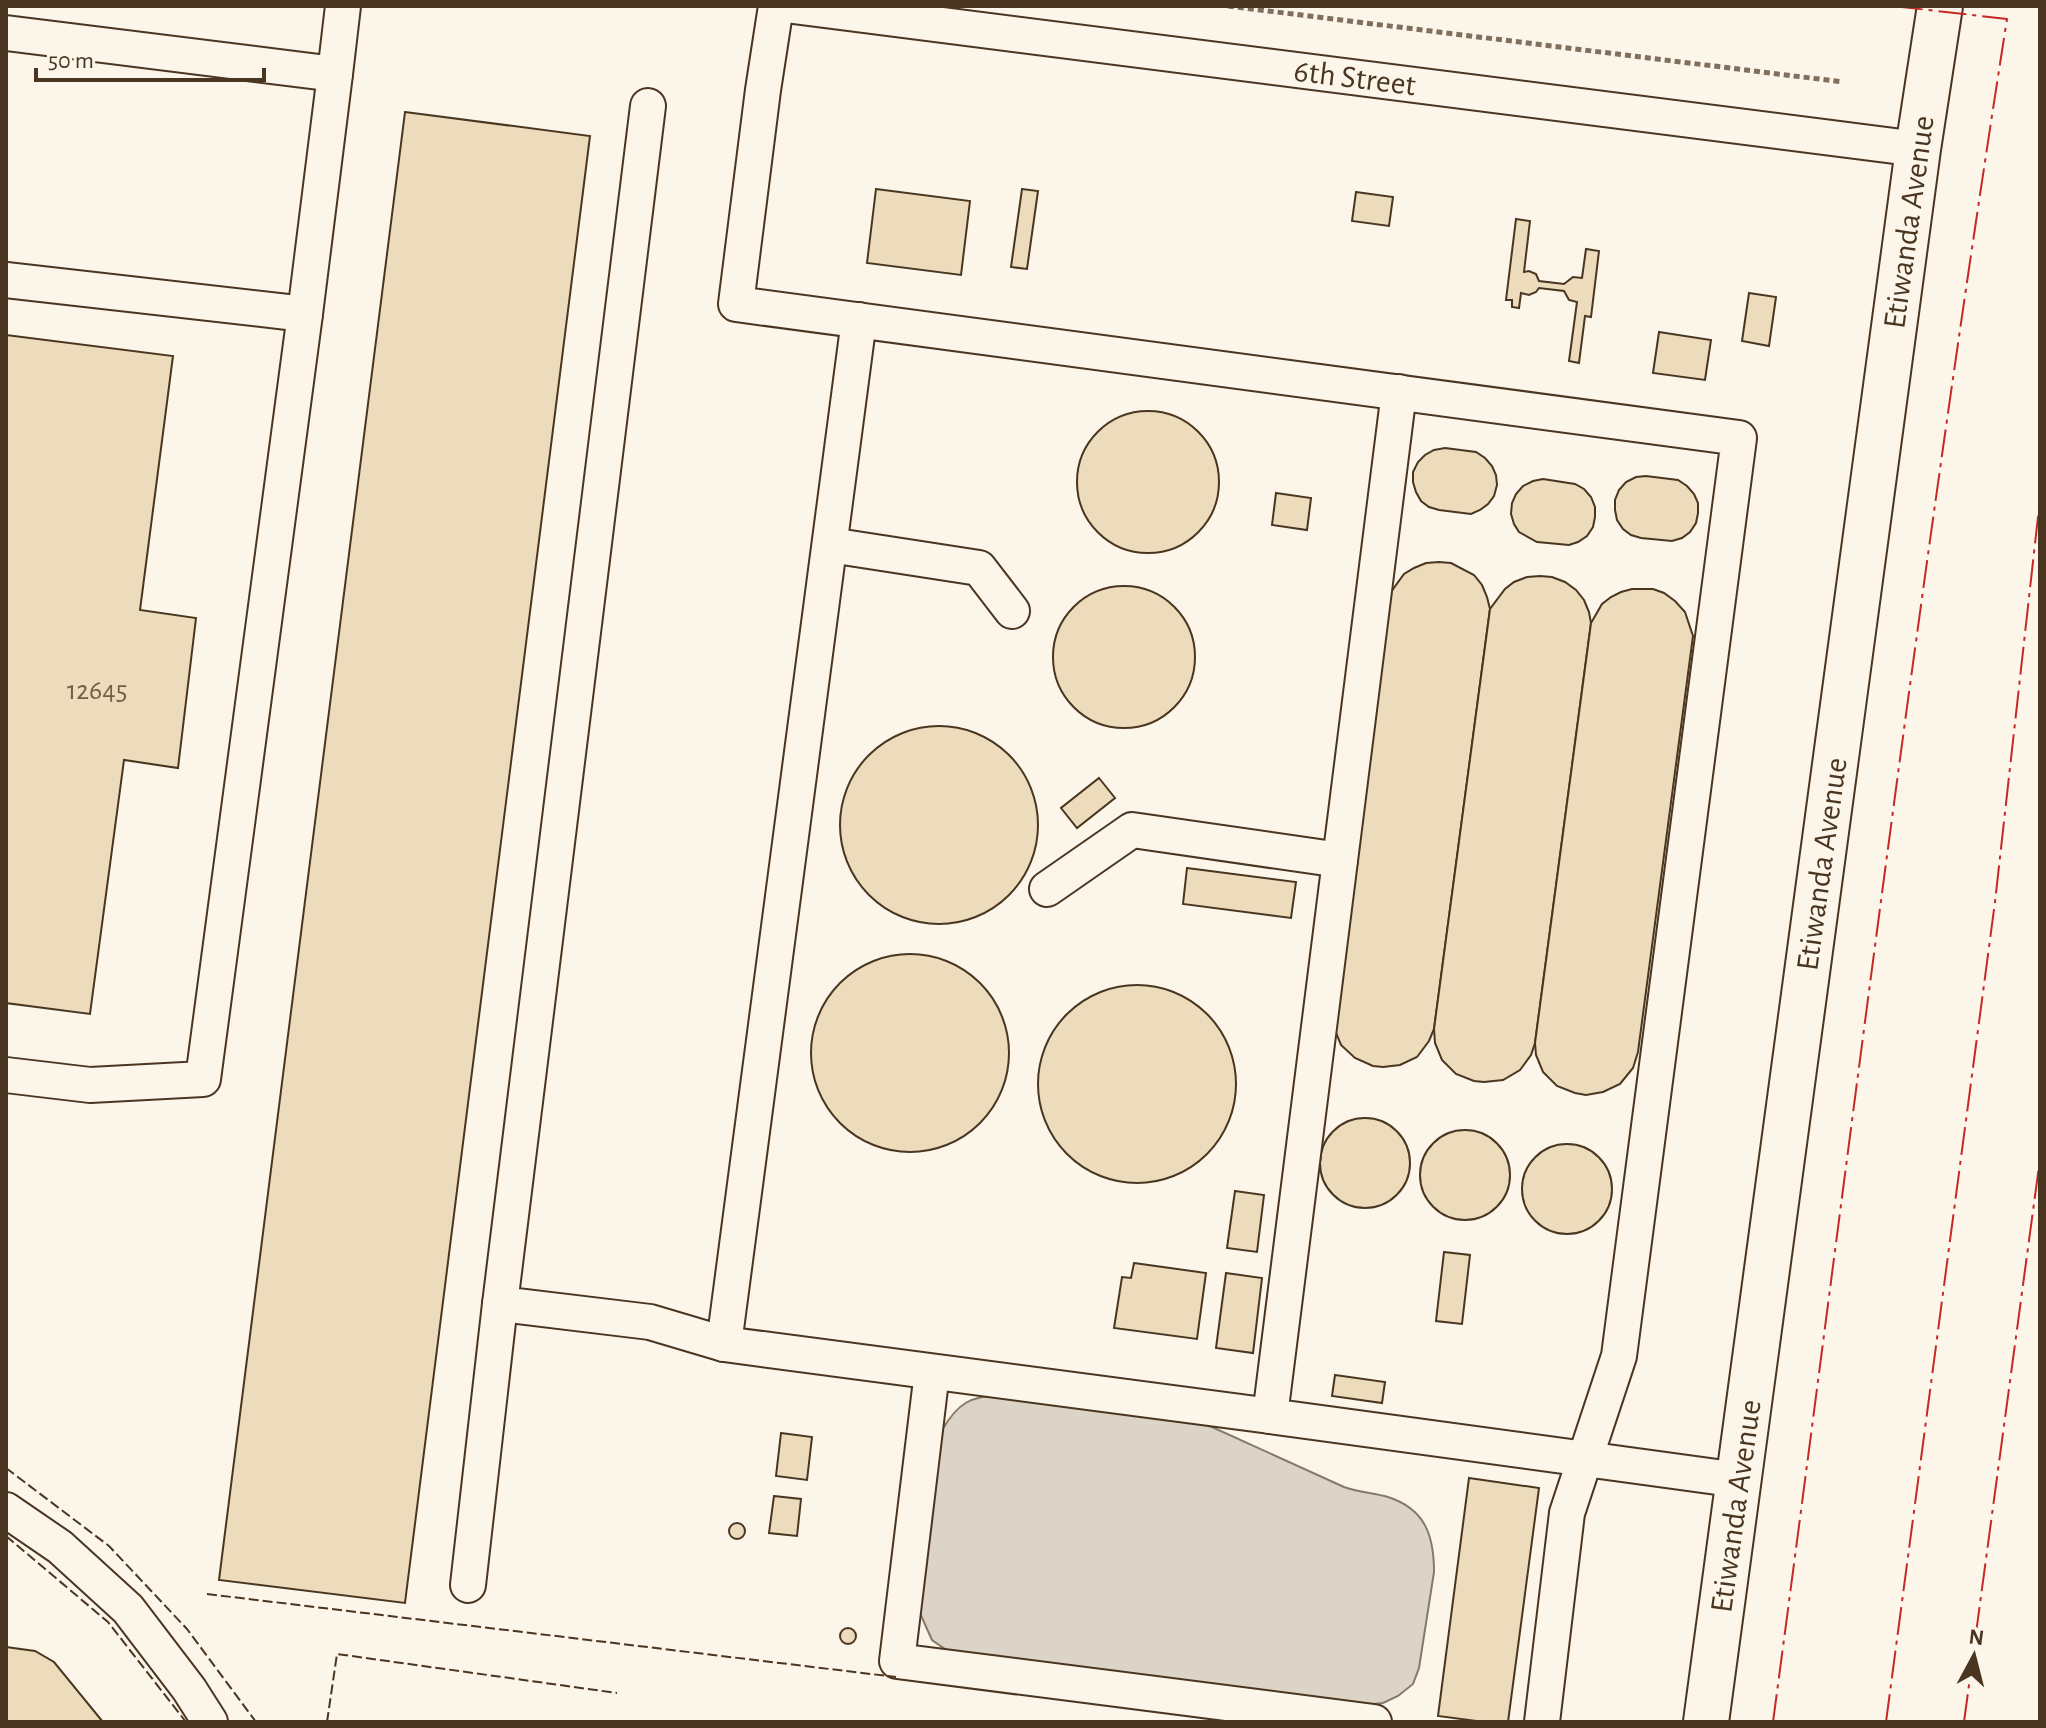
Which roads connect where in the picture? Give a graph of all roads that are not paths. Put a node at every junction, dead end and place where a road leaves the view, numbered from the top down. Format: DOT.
graph roads {
  1 [pos="343,6"];
  2 [pos="776,6"];
  3 [pos="793,6"];
  4 [pos="1940,6"];
  5 [pos="6,33"];
  6 [pos="335,74"];
  7 [pos="648,106"];
  8 [pos="1918,149"];
  9 [pos="6,280"];
  10 [pos="305,314"];
  11 [pos="859,320"];
  12 [pos="1399,392"];
  13 [pos="830,545"];
  14 [pos="1012,611"];
  15 [pos="1340,860"];
  16 [pos="1047,889"];
  17 [pos="6,1075"];
  18 [pos="500,1304"];
  19 [pos="724,1344"];
  20 [pos="932,1372"];
  21 [pos="1270,1416"];
  22 [pos="1585,1458"];
  23 [pos="1739,1480"];
  24 [pos="6,1510"];
  25 [pos="468,1585"];
  26 [pos="210,1722"];
  27 [pos="1374,1722"];
  28 [pos="1542,1722"];
  29 [pos="1706,1722"];
  1 -- 6 [label="street"];
  2 -- 11 [label="street"];
  3 -- 8 [label="street, 6th Street"];
  4 -- 8 [label="main road, Etiwanda Avenue"];
  5 -- 6 [label="street"];
  6 -- 10 [label="street"];
  7 -- 18 [label="street"];
  8 -- 23 [label="main road, Etiwanda Avenue"];
  9 -- 10 [label="street"];
  10 -- 17 [label="street"];
  11 -- 12 [label="street"];
  11 -- 13 [label="street"];
  12 -- 15 [label="street"];
  12 -- 22 [label="street"];
  13 -- 14 [label="street"];
  13 -- 19 [label="street"];
  15 -- 16 [label="street"];
  15 -- 21 [label="street"];
  18 -- 19 [label="street"];
  18 -- 25 [label="street"];
  19 -- 20 [label="street"];
  20 -- 21 [label="street"];
  20 -- 27 [label="street"];
  21 -- 22 [label="street"];
  22 -- 23 [label="street"];
  22 -- 28 [label="street"];
  23 -- 29 [label="main road, Etiwanda Avenue"];
  24 -- 26 [label="street"];
}
